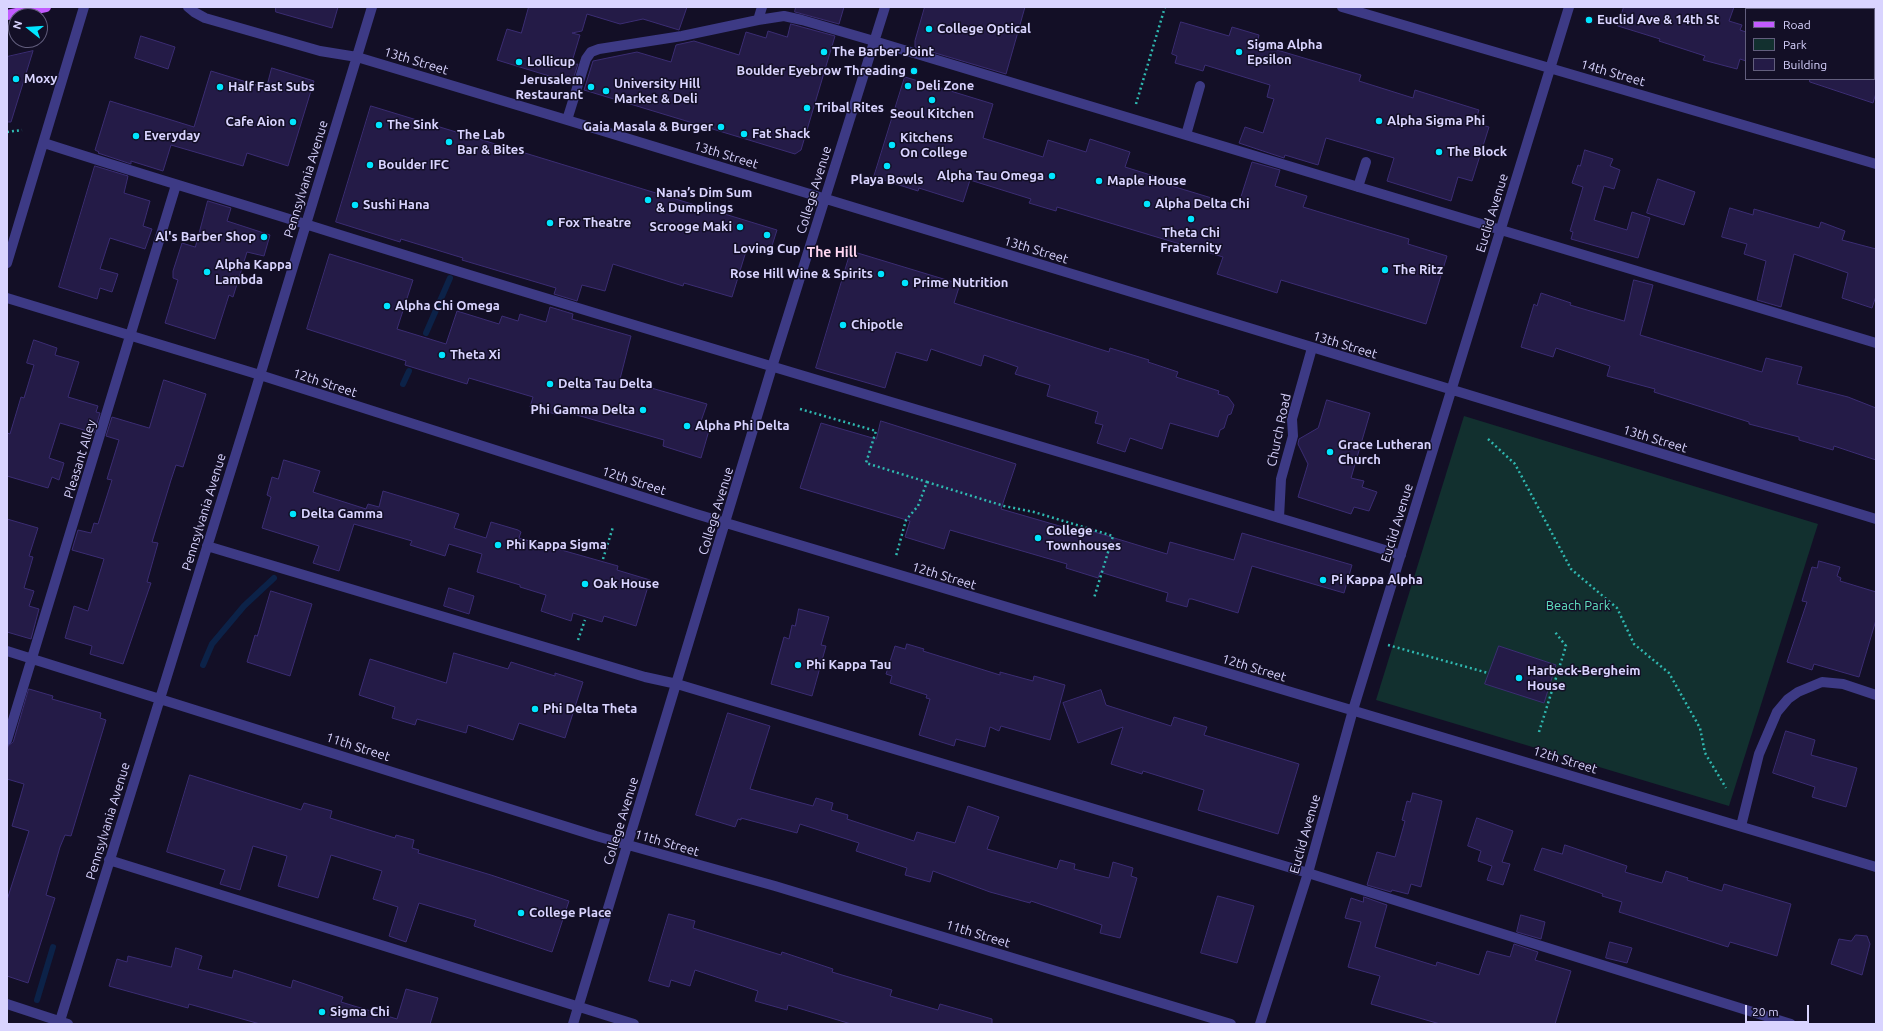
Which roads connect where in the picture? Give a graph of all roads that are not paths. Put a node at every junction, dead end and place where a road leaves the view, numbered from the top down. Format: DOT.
graph roads {
  1 [pos="46,7"];
  2 [pos="84,7"];
  3 [pos="188,7"];
  4 [pos="372,7"];
  5 [pos="762,7"];
  6 [pos="885,7"];
  7 [pos="1342,7"];
  8 [pos="1569,7"];
  9 [pos="7,15"];
  10 [pos="758,20"];
  11 [pos="874,41"];
  12 [pos="357,57"];
  13 [pos="1550,68"];
  14 [pos="1200,86"];
  15 [pos="567,120"];
  16 [pos="1186,135"];
  17 [pos="44,143"];
  18 [pos="1366,162"];
  19 [pos="1876,164"];
  20 [pos="176,185"];
  21 [pos="1358,187"];
  22 [pos="824,199"];
  23 [pos="306,224"];
  24 [pos="1501,230"];
  25 [pos="7,263"];
  26 [pos="7,298"];
  27 [pos="131,336"];
  28 [pos="1876,343"];
  29 [pos="1312,348"];
  30 [pos="772,367"];
  31 [pos="260,376"];
  32 [pos="1451,391"];
  33 [pos="1280,518"];
  34 [pos="1876,519"];
  35 [pos="726,523"];
  36 [pos="208,546"];
  37 [pos="1400,555"];
  38 [pos="7,651"];
  39 [pos="32,659"];
  40 [pos="677,684"];
  41 [pos="1876,695"];
  42 [pos="160,698"];
  43 [pos="1353,710"];
  44 [pos="7,740"];
  45 [pos="1741,826"];
  46 [pos="628,845"];
  47 [pos="109,860"];
  48 [pos="1876,867"];
  49 [pos="1308,873"];
  50 [pos="7,1004"];
  51 [pos="578,1007"];
  52 [pos="62,1023"];
  53 [pos="573,1024"];
  54 [pos="634,1024"];
  55 [pos="1231,1024"];
  56 [pos="1260,1024"];
  57 [pos="1791,1024"];
  1 -- 9 [label="main road"];
  2 -- 17 [label="street"];
  3 -- 12 [label="street, 13th Street"];
  4 -- 12 [label="street, Pennsylvania Avenue"];
  5 -- 10 [label="street"];
  6 -- 11 [label="street, College Avenue"];
  7 -- 13 [label="street, 14th Street"];
  8 -- 13 [label="street, Euclid Avenue"];
  10 -- 11 [label="street"];
  10 -- 15 [label="street"];
  11 -- 16 [label="street"];
  11 -- 22 [label="street, College Avenue"];
  12 -- 15 [label="street, 13th Street"];
  12 -- 23 [label="street, Pennsylvania Avenue"];
  13 -- 19 [label="street, 14th Street"];
  13 -- 24 [label="street, Euclid Avenue"];
  14 -- 16 [label="street"];
  15 -- 22 [label="street, 13th Street"];
  16 -- 21 [label="street"];
  17 -- 20 [label="street"];
  17 -- 25 [label="street"];
  18 -- 21 [label="street"];
  20 -- 23 [label="street"];
  20 -- 27 [label="street, Pleasant Alley"];
  21 -- 24 [label="street"];
  22 -- 29 [label="street, 13th Street"];
  22 -- 30 [label="street, College Avenue"];
  23 -- 30 [label="street"];
  23 -- 31 [label="street, Pennsylvania Avenue"];
  24 -- 28 [label="street"];
  24 -- 32 [label="street, Euclid Avenue"];
  26 -- 27 [label="street, 12th Street"];
  27 -- 31 [label="street, 12th Street"];
  27 -- 39 [label="street, Pleasant Alley"];
  29 -- 32 [label="street, 13th Street"];
  29 -- 33 [label="street, Church Road"];
  30 -- 33 [label="street"];
  30 -- 35 [label="street, College Avenue"];
  31 -- 35 [label="street, 12th Street"];
  31 -- 36 [label="street, Pennsylvania Avenue"];
  32 -- 34 [label="street, 13th Street"];
  32 -- 37 [label="street, Euclid Avenue"];
  33 -- 37 [label="street"];
  35 -- 40 [label="street, College Avenue"];
  35 -- 43 [label="street, 12th Street"];
  36 -- 40 [label="street"];
  36 -- 42 [label="street, Pennsylvania Avenue"];
  37 -- 43 [label="street, Euclid Avenue"];
  38 -- 39 [label="street, 11th Street"];
  39 -- 42 [label="street, 11th Street"];
  39 -- 44 [label="street, Pleasant Alley"];
  40 -- 46 [label="street, College Avenue"];
  40 -- 49 [label="street"];
  41 -- 45 [label="street"];
  42 -- 46 [label="street, 11th Street"];
  42 -- 47 [label="street, Pennsylvania Avenue"];
  43 -- 45 [label="street, 12th Street"];
  43 -- 49 [label="street, Euclid Avenue"];
  45 -- 48 [label="street, 12th Street"];
  46 -- 51 [label="street, College Avenue"];
  46 -- 55 [label="street, 11th Street"];
  47 -- 51 [label="street"];
  47 -- 52 [label="street, Pennsylvania Avenue"];
  49 -- 56 [label="street, Euclid Avenue"];
  49 -- 57 [label="street"];
  50 -- 52 [label="street"];
  51 -- 53 [label="street, College Avenue"];
  51 -- 54 [label="street"];
}
